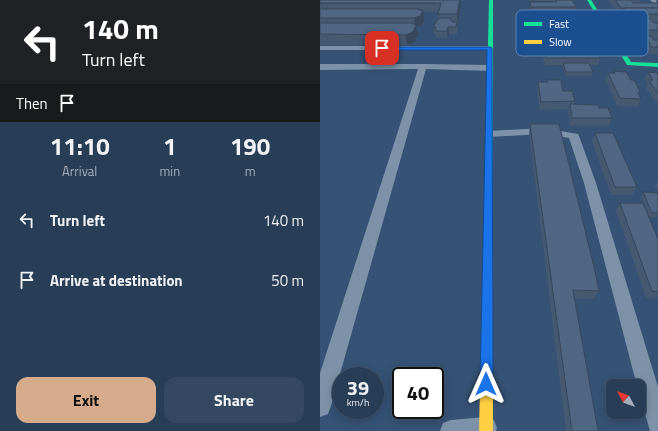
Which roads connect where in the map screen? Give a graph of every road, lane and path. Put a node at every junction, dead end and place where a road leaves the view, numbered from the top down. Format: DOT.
graph roads {
  1 [pos="491,0"];
  2 [pos="589,0"];
  3 [pos="653,0"];
  4 [pos="658,5"];
  5 [pos="595,10"];
  6 [pos="320,48"];
  7 [pos="490,48"];
  8 [pos="624,56"];
  9 [pos="658,65"];
  10 [pos="423,66"];
  11 [pos="320,67"];
  12 [pos="490,68"];
  13 [pos="489,134"];
  14 [pos="320,406"];
  15 [pos="658,423"];
  16 [pos="486,430"];
  17 [pos="451,431"];
  1 -- 7 [label="street"];
  2 -- 5 [label="street"];
  3 -- 4 [label="lane"];
  6 -- 7 [label="lane"];
  7 -- 12 [label="street"];
  8 -- 9 [label="street"];
  10 -- 11 [label="lane"];
  10 -- 12 [label="lane"];
  10 -- 14 [label="lane"];
  12 -- 13 [label="street"];
  13 -- 15 [label="lane"];
  13 -- 16 [label="street"];
  16 -- 17 [label="lane"];
}
